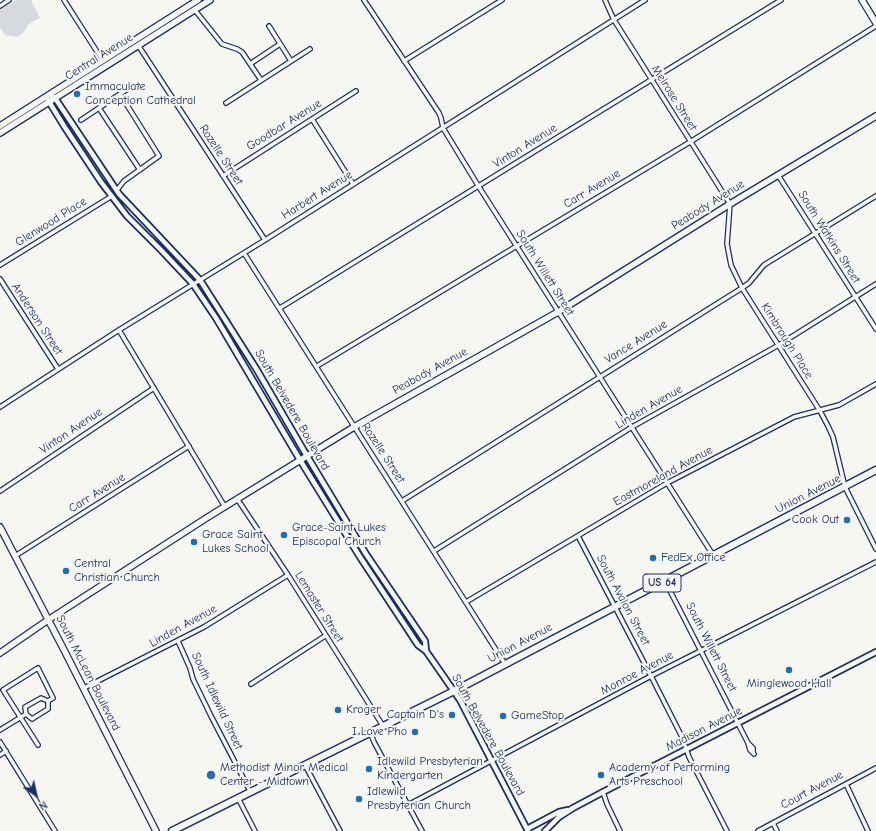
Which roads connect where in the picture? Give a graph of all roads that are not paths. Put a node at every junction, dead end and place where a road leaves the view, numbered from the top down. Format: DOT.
graph roads {
  1 [pos="9,0"];
  2 [pos="64,0"];
  3 [pos="198,0"];
  4 [pos="210,0"];
  5 [pos="364,0"];
  6 [pos="502,0"];
  7 [pos="605,0"];
  8 [pos="645,0"];
  9 [pos="781,0"];
  10 [pos="862,0"];
  11 [pos="0,6"];
  12 [pos="193,7"];
  13 [pos="614,20"];
  14 [pos="876,22"];
  15 [pos="269,26"];
  16 [pos="876,26"];
  17 [pos="136,43"];
  18 [pos="280,44"];
  19 [pos="310,49"];
  20 [pos="290,61"];
  21 [pos="404,61"];
  22 [pos="104,63"];
  23 [pos="250,64"];
  24 [pos="261,80"];
  25 [pos="651,80"];
  26 [pos="132,86"];
  27 [pos="356,91"];
  28 [pos="120,94"];
  29 [pos="47,96"];
  30 [pos="55,98"];
  31 [pos="48,102"];
  32 [pos="226,103"];
  33 [pos="99,108"];
  34 [pos="876,116"];
  35 [pos="312,119"];
  36 [pos="81,120"];
  37 [pos="0,126"];
  38 [pos="443,128"];
  39 [pos="0,133"];
  40 [pos="690,142"];
  41 [pos="140,170"];
  42 [pos="778,175"];
  43 [pos="223,176"];
  44 [pos="354,184"];
  45 [pos="479,187"];
  46 [pos="117,191"];
  47 [pos="112,196"];
  48 [pos="876,196"];
  49 [pos="730,204"];
  50 [pos="816,234"];
  51 [pos="265,240"];
  52 [pos="517,247"];
  53 [pos="244,253"];
  54 [pos="0,265"];
  55 [pos="0,280"];
  56 [pos="200,280"];
  57 [pos="193,284"];
  58 [pos="876,284"];
  59 [pos="742,288"];
  60 [pos="856,297"];
  61 [pos="280,308"];
  62 [pos="558,312"];
  63 [pos="876,329"];
  64 [pos="119,330"];
  65 [pos="777,346"];
  66 [pos="317,366"];
  67 [pos="58,369"];
  68 [pos="257,370"];
  69 [pos="250,374"];
  70 [pos="600,376"];
  71 [pos="876,384"];
  72 [pos="154,388"];
  73 [pos="0,407"];
  74 [pos="820,411"];
  75 [pos="354,427"];
  76 [pos="632,427"];
  77 [pos="189,446"];
  78 [pos="307,456"];
  79 [pos="300,460"];
  80 [pos="876,470"];
  81 [pos="667,482"];
  82 [pos="845,487"];
  83 [pos="0,491"];
  84 [pos="238,500"];
  85 [pos="402,501"];
  86 [pos="225,507"];
  87 [pos="0,527"];
  88 [pos="578,536"];
  89 [pos="876,549"];
  90 [pos="434,551"];
  91 [pos="713,555"];
  92 [pos="15,556"];
  93 [pos="876,562"];
  94 [pos="288,575"];
  95 [pos="665,581"];
  96 [pos="466,602"];
  97 [pos="615,606"];
  98 [pos="48,620"];
  99 [pos="325,636"];
  100 [pos="178,641"];
  101 [pos="426,651"];
  102 [pos="701,651"];
  103 [pos="876,652"];
  104 [pos="0,653"];
  105 [pos="505,664"];
  106 [pos="651,676"];
  107 [pos="251,684"];
  108 [pos="84,688"];
  109 [pos="454,691"];
  110 [pos="48,701"];
  111 [pos="26,714"];
  112 [pos="21,718"];
  113 [pos="738,723"];
  114 [pos="383,726"];
  115 [pos="0,730"];
  116 [pos="370,732"];
  117 [pos="0,742"];
  118 [pos="38,745"];
  119 [pos="686,749"];
  120 [pos="6,751"];
  121 [pos="753,753"];
  122 [pos="0,755"];
  123 [pos="492,761"];
  124 [pos="305,764"];
  125 [pos="876,768"];
  126 [pos="846,784"];
  127 [pos="250,791"];
  128 [pos="603,792"];
  129 [pos="238,797"];
  130 [pos="408,805"];
  131 [pos="570,810"];
  132 [pos="773,823"];
  133 [pos="526,830"];
  134 [pos="55,831"];
  135 [pos="156,831"];
  136 [pos="172,831"];
  137 [pos="255,831"];
  138 [pos="340,831"];
  139 [pos="422,831"];
  140 [pos="545,831"];
  141 [pos="620,831"];
  142 [pos="727,831"];
  143 [pos="758,831"];
  144 [pos="777,831"];
  145 [pos="868,831"];
  1 -- 11 [label="street"];
  2 -- 22 [label="street"];
  3 -- 12 [label="main road, Central Avenue"];
  4 -- 12 [label="main road, Central Avenue"];
  5 -- 21 [label="street, South Willett Street"];
  6 -- 21 [label="street"];
  7 -- 13 [label="street, Melrose Street"];
  8 -- 13 [label="street, Harbert Avenue"];
  9 -- 25 [label="street, Vinton Avenue"];
  10 -- 14 [label="main road"];
  12 -- 17 [label="main road, Central Avenue"];
  12 -- 23 [label="street"];
  13 -- 25 [label="street, Melrose Street"];
  13 -- 38 [label="street, Harbert Avenue"];
  15 -- 18 [label="street"];
  16 -- 40 [label="street, Carr Avenue"];
  17 -- 22 [label="main road, Central Avenue"];
  17 -- 43 [label="street, Rozelle Street"];
  18 -- 20 [label="street"];
  18 -- 23 [label="street"];
  19 -- 20 [label="street"];
  20 -- 24 [label="street"];
  21 -- 38 [label="street, South Willett Street"];
  22 -- 29 [label="main road, Central Avenue"];
  22 -- 30 [label="main road, Central Avenue"];
  23 -- 24 [label="street"];
  24 -- 32 [label="street"];
  25 -- 40 [label="street, Melrose Street"];
  25 -- 45 [label="street, Vinton Avenue"];
  26 -- 28 [label="street"];
  27 -- 35 [label="street, Goodbar Avenue"];
  28 -- 33 [label="street"];
  28 -- 41 [label="street"];
  29 -- 30 [label="street"];
  29 -- 31 [label="street, South Belvedere Boulevard"];
  29 -- 37 [label="main road, Central Avenue"];
  30 -- 31 [label="main road, Central Avenue"];
  30 -- 46 [label="street, South Belvedere Boulevard"];
  31 -- 39 [label="main road, Central Avenue"];
  31 -- 47 [label="street, South Belvedere Boulevard"];
  33 -- 36 [label="street"];
  33 -- 41 [label="street"];
  34 -- 42 [label="main road, Peabody Avenue"];
  35 -- 43 [label="street, Goodbar Avenue"];
  35 -- 44 [label="street"];
  38 -- 44 [label="street, Harbert Avenue"];
  38 -- 45 [label="street, South Willett Street"];
  40 -- 49 [label="street, Melrose Street"];
  40 -- 52 [label="street, Carr Avenue"];
  41 -- 46 [label="street"];
  42 -- 49 [label="main road, Peabody Avenue"];
  42 -- 50 [label="street, South Watkins Street"];
  43 -- 51 [label="street, Rozelle Street"];
  44 -- 51 [label="street, Harbert Avenue"];
  45 -- 52 [label="street, South Willett Street"];
  45 -- 61 [label="street, Vinton Avenue"];
  46 -- 47 [label="street"];
  46 -- 56 [label="street, South Belvedere Boulevard"];
  47 -- 54 [label="street, Glenwood Place"];
  47 -- 57 [label="street, South Belvedere Boulevard"];
  48 -- 50 [label="street, Vance Avenue"];
  49 -- 59 [label="street, Kimbrough Place"];
  49 -- 62 [label="main road, Peabody Avenue"];
  50 -- 59 [label="street, Vance Avenue"];
  50 -- 60 [label="street, South Watkins Street"];
  51 -- 53 [label="street, Harbert Avenue"];
  52 -- 62 [label="street, South Willett Street"];
  52 -- 66 [label="street, Carr Avenue"];
  53 -- 56 [label="street, Harbert Avenue"];
  53 -- 61 [label="street, Rozelle Street"];
  55 -- 67 [label="street, Anderson Street"];
  56 -- 57 [label="street, Harbert Avenue"];
  56 -- 68 [label="street, South Belvedere Boulevard"];
  57 -- 64 [label="street, Harbert Avenue"];
  57 -- 69 [label="street, South Belvedere Boulevard"];
  58 -- 60 [label="street, Linden Avenue"];
  59 -- 65 [label="street, Kimbrough Place"];
  59 -- 70 [label="street, Vance Avenue"];
  60 -- 63 [label="street, South Watkins Street"];
  60 -- 65 [label="street, Linden Avenue"];
  61 -- 66 [label="street, Rozelle Street"];
  62 -- 70 [label="street, South Willett Street"];
  62 -- 75 [label="main road, Peabody Avenue"];
  64 -- 67 [label="street, Harbert Avenue"];
  64 -- 72 [label="street"];
  65 -- 74 [label="street, Kimbrough Place"];
  65 -- 76 [label="street, Linden Avenue"];
  66 -- 75 [label="street, Rozelle Street"];
  67 -- 73 [label="street, Harbert Avenue"];
  68 -- 69 [label="street"];
  68 -- 78 [label="street, South Belvedere Boulevard"];
  69 -- 79 [label="street, South Belvedere Boulevard"];
  70 -- 76 [label="street, South Willett Street"];
  70 -- 85 [label="street, Vance Avenue"];
  71 -- 74 [label="street, Eastmoreland Avenue"];
  72 -- 77 [label="street"];
  72 -- 83 [label="street, Vinton Avenue"];
  74 -- 81 [label="street, Eastmoreland Avenue"];
  74 -- 82 [label="street, Kimbrough Place"];
  75 -- 78 [label="main road, Peabody Avenue"];
  75 -- 85 [label="street, Rozelle Street"];
  76 -- 81 [label="street, South Willett Street"];
  76 -- 90 [label="street, Linden Avenue"];
  77 -- 86 [label="street"];
  77 -- 92 [label="street, Carr Avenue"];
  78 -- 79 [label="main road, Peabody Avenue"];
  78 -- 101 [label="street, South Belvedere Boulevard"];
  79 -- 84 [label="main road, Peabody Avenue"];
  79 -- 101 [label="street, South Belvedere Boulevard"];
  80 -- 82 [label="main road, Union Avenue / US 64"];
  81 -- 88 [label="street, Eastmoreland Avenue"];
  81 -- 91 [label="street, South Willett Street"];
  82 -- 89 [label="street, Kimbrough Place"];
  82 -- 91 [label="main road, Union Avenue / US 64"];
  84 -- 86 [label="main road, Peabody Avenue"];
  84 -- 94 [label="street, Lemaster Street"];
  85 -- 90 [label="street, Rozelle Street"];
  86 -- 98 [label="main road, Peabody Avenue"];
  87 -- 92 [label="main road, South McLean Boulevard"];
  88 -- 96 [label="street, Eastmoreland Avenue"];
  88 -- 97 [label="street, South Avalon Street"];
  90 -- 96 [label="street, Rozelle Street"];
  91 -- 95 [label="main road, Union Avenue / US 64"];
  92 -- 98 [label="main road, South McLean Boulevard"];
  93 -- 102 [label="street, Monroe Avenue"];
  94 -- 99 [label="street, Lemaster Street"];
  94 -- 100 [label="street, Linden Avenue"];
  95 -- 97 [label="main road, Union Avenue / US 64"];
  95 -- 102 [label="street, South Willett Street"];
  96 -- 105 [label="street, Rozelle Street"];
  97 -- 105 [label="main road, Union Avenue / US 64"];
  97 -- 106 [label="street, South Avalon Street"];
  98 -- 104 [label="main road, Peabody Avenue"];
  98 -- 108 [label="main road, South McLean Boulevard"];
  99 -- 107 [label="street"];
  99 -- 114 [label="street, Lemaster Street"];
  100 -- 108 [label="street, Linden Avenue"];
  100 -- 127 [label="street, South Idlewild Street"];
  101 -- 109 [label="street, South Belvedere Boulevard"];
  102 -- 106 [label="street, Monroe Avenue"];
  102 -- 113 [label="street, South Willett Street"];
  103 -- 113 [label="street, Madison Avenue"];
  105 -- 109 [label="main road, Union Avenue / US 64"];
  106 -- 119 [label="street, South Avalon Street"];
  106 -- 123 [label="street, Monroe Avenue"];
  108 -- 135 [label="main road, South McLean Boulevard"];
  109 -- 114 [label="main road, Union Avenue / US 64"];
  109 -- 123 [label="street, South Belvedere Boulevard"];
  110 -- 111 [label="street"];
  110 -- 111 [label="street"];
  110 -- 112 [label="street"];
  111 -- 112 [label="street"];
  112 -- 115 [label="street"];
  112 -- 118 [label="street"];
  113 -- 119 [label="street, Madison Avenue"];
  113 -- 121 [label="street, South Willett Street"];
  114 -- 116 [label="main road, Union Avenue / US 64"];
  116 -- 124 [label="main road, Union Avenue / US 64"];
  116 -- 130 [label="street"];
  117 -- 120 [label="street"];
  119 -- 128 [label="street, Madison Avenue"];
  119 -- 142 [label="street, South Avalon Street"];
  120 -- 122 [label="street"];
  120 -- 134 [label="street"];
  123 -- 130 [label="street, Monroe Avenue"];
  123 -- 133 [label="street, South Belvedere Boulevard"];
  124 -- 127 [label="main road, Union Avenue / US 64"];
  124 -- 138 [label="street"];
  125 -- 126 [label="street, Court Avenue"];
  126 -- 132 [label="street, Court Avenue"];
  126 -- 145 [label="street"];
  127 -- 129 [label="main road, Union Avenue / US 64"];
  128 -- 131 [label="street, Madison Avenue"];
  128 -- 141 [label="street"];
  129 -- 136 [label="main road, Union Avenue / US 64"];
  129 -- 137 [label="street"];
  130 -- 139 [label="street"];
  131 -- 133 [label="street"];
  131 -- 140 [label="street, Madison Avenue"];
  132 -- 143 [label="street, Court Avenue"];
  132 -- 144 [label="street"];
}
